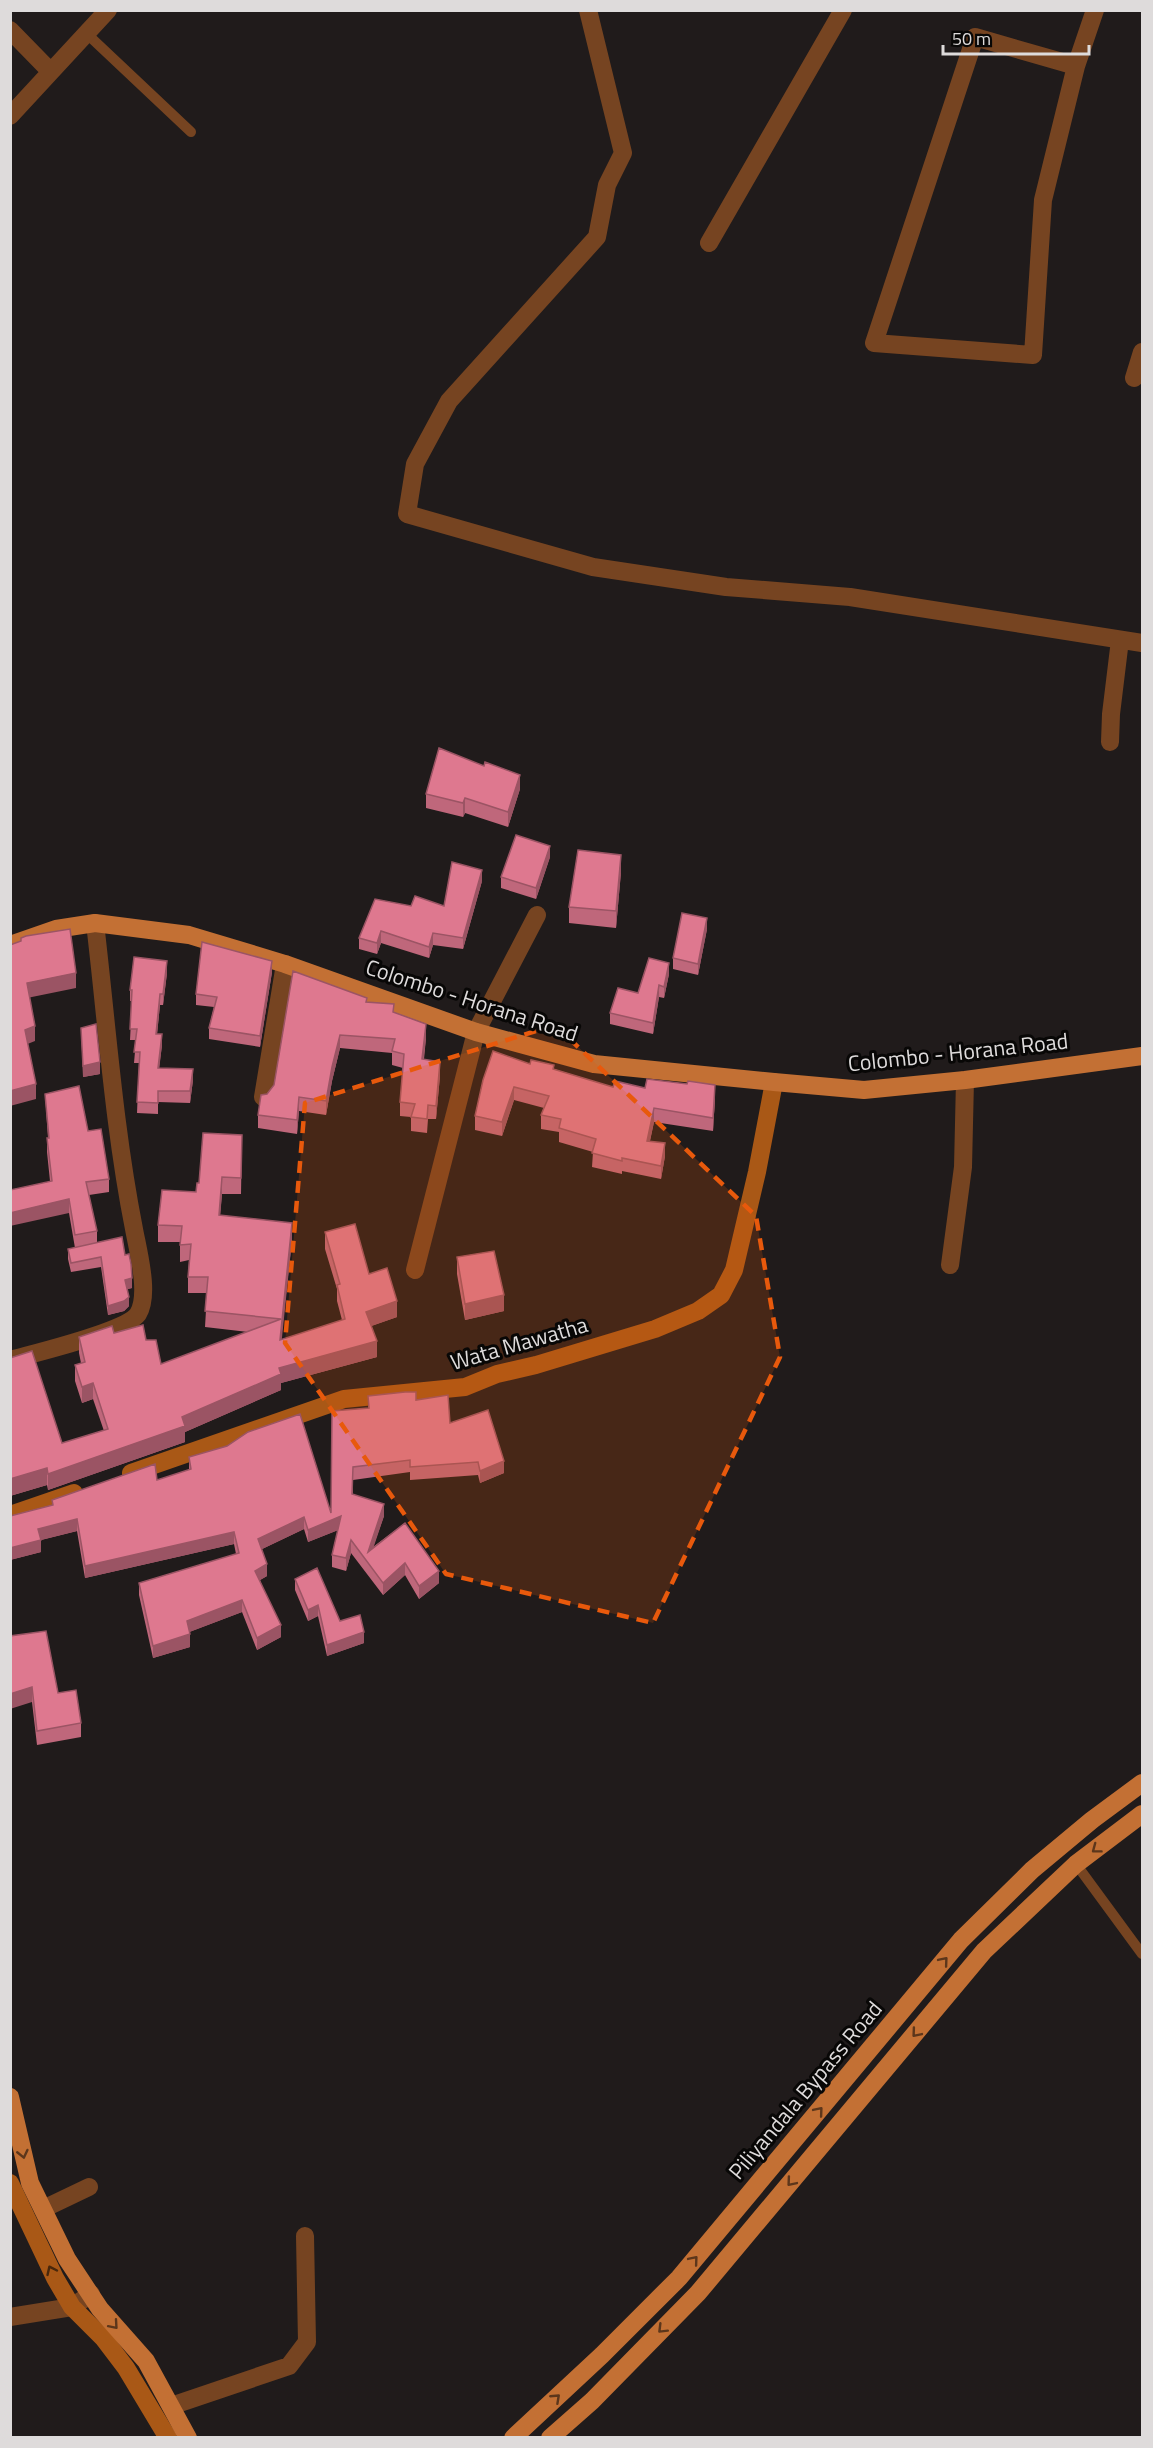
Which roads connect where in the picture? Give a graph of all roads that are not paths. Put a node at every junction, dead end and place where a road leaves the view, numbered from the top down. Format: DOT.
graph roads {
  1 [pos="108,10"];
  2 [pos="588,10"];
  3 [pos="843,10"];
  4 [pos="1095,10"];
  5 [pos="10,30"];
  6 [pos="86,33"];
  7 [pos="1076,66"];
  8 [pos="50,71"];
  9 [pos="10,116"];
  10 [pos="191,132"];
  11 [pos="709,243"];
  12 [pos="1143,351"];
  13 [pos="1134,378"];
  14 [pos="1120,640"];
  15 [pos="1143,643"];
  16 [pos="1110,742"];
  17 [pos="537,915"];
  18 [pos="95,923"];
  19 [pos="10,945"];
  20 [pos="285,964"];
  21 [pos="476,1032"];
  22 [pos="1143,1056"];
  23 [pos="965,1080"];
  24 [pos="774,1082"];
  25 [pos="263,1097"];
  26 [pos="950,1265"];
  27 [pos="415,1270"];
  28 [pos="10,1360"];
  29 [pos="110,1480"];
  30 [pos="88,1488"];
  31 [pos="10,1515"];
  32 [pos="1143,1783"];
  33 [pos="1143,1814"];
  34 [pos="1076,1864"];
  35 [pos="1143,1954"];
  36 [pos="10,2097"];
  37 [pos="10,2182"];
  38 [pos="89,2187"];
  39 [pos="43,2209"];
  40 [pos="305,2236"];
  41 [pos="91,2294"];
  42 [pos="72,2307"];
  43 [pos="10,2317"];
  44 [pos="171,2406"];
  45 [pos="168,2438"];
  46 [pos="188,2438"];
  47 [pos="513,2438"];
  48 [pos="550,2438"];
  1 -- 6 [label="street"];
  2 -- 14 [label="street"];
  3 -- 11 [label="street"];
  4 -- 7 [label="street"];
  5 -- 8 [label="street"];
  6 -- 8 [label="street"];
  6 -- 10 [label="lane"];
  7 -- 7 [label="street"];
  8 -- 9 [label="street"];
  12 -- 13 [label="street"];
  14 -- 15 [label="street"];
  14 -- 16 [label="street"];
  17 -- 21 [label="street"];
  18 -- 19 [label="main road, Colombo - Horana Road"];
  18 -- 20 [label="main road, Colombo - Horana Road"];
  18 -- 28 [label="street"];
  20 -- 21 [label="main road, Colombo - Horana Road"];
  20 -- 25 [label="street"];
  21 -- 24 [label="main road, Colombo - Horana Road"];
  21 -- 27 [label="street"];
  22 -- 23 [label="main road, Colombo - Horana Road"];
  23 -- 24 [label="main road, Colombo - Horana Road"];
  23 -- 26 [label="street"];
  24 -- 29 [label="street, Wata Mawatha"];
  30 -- 31 [label="street"];
  47 -- 32 [label="main road, Piliyandala Bypass Road, one-way"];
  33 -- 34 [label="main road, one-way"];
  34 -- 35 [label="lane"];
  34 -- 48 [label="main road, one-way"];
  36 -- 39 [label="main road, one-way"];
  42 -- 37 [label="street, one-way"];
  38 -- 39 [label="street"];
  39 -- 41 [label="main road"];
  40 -- 44 [label="street"];
  41 -- 42 [label="street"];
  41 -- 44 [label="main road, one-way"];
  42 -- 43 [label="street"];
  42 -- 45 [label="street"];
  44 -- 46 [label="main road"];
}
